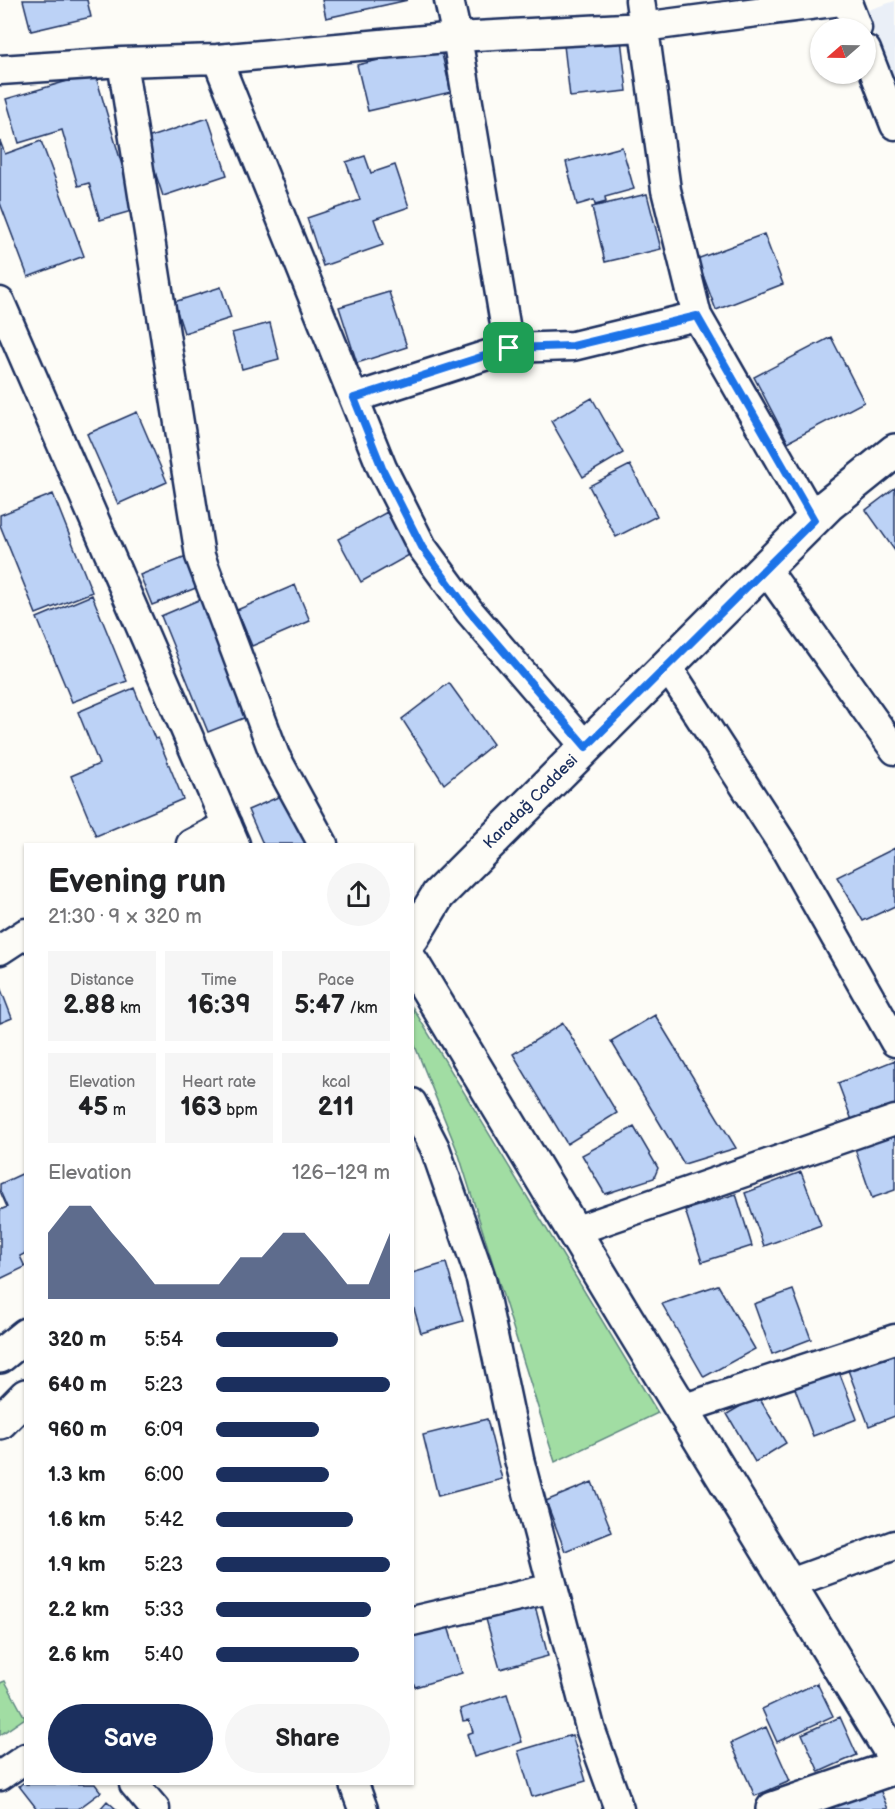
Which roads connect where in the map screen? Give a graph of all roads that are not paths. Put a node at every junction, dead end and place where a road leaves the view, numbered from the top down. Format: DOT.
graph roads {
  1 [pos="449,0"];
  2 [pos="847,0"];
  3 [pos="642,14"];
  4 [pos="853,18"];
  5 [pos="457,37"];
  6 [pos="217,59"];
  7 [pos="122,62"];
  8 [pos="0,70"];
  9 [pos="876,76"];
  10 [pos="895,125"];
  11 [pos="0,302"];
  12 [pos="697,316"];
  13 [pos="509,348"];
  14 [pos="354,398"];
  15 [pos="895,451"];
  16 [pos="814,520"];
  17 [pos="765,568"];
  18 [pos="667,666"];
  19 [pos="586,747"];
  20 [pos="895,750"];
  21 [pos="231,835"];
  22 [pos="195,843"];
  23 [pos="322,843"];
  24 [pos="24,934"];
  25 [pos="414,935"];
  26 [pos="0,948"];
  27 [pos="414,966"];
  28 [pos="895,1042"];
  29 [pos="414,1107"];
  30 [pos="895,1120"];
  31 [pos="574,1231"];
  32 [pos="24,1337"];
  33 [pos="895,1339"];
  34 [pos="0,1356"];
  35 [pos="682,1409"];
  36 [pos="895,1545"];
  37 [pos="788,1584"];
  38 [pos="553,1588"];
  39 [pos="414,1621"];
  40 [pos="895,1758"];
  41 [pos="24,1759"];
  42 [pos="895,1767"];
  43 [pos="0,1776"];
  44 [pos="135,1785"];
  45 [pos="354,1785"];
  46 [pos="155,1809"];
  47 [pos="363,1809"];
  48 [pos="619,1809"];
  49 [pos="773,1809"];
  1 -- 5 [label="street"];
  2 -- 3 [label="street"];
  2 -- 4 [label="street"];
  3 -- 5 [label="street"];
  3 -- 12 [label="street"];
  5 -- 6 [label="street"];
  5 -- 13 [label="street"];
  6 -- 7 [label="street"];
  6 -- 14 [label="street"];
  7 -- 8 [label="street"];
  7 -- 23 [label="street"];
  9 -- 10 [label="street"];
  11 -- 21 [label="street"];
  12 -- 13 [label="street"];
  12 -- 16 [label="street"];
  13 -- 14 [label="street"];
  14 -- 19 [label="street"];
  15 -- 16 [label="street, Karadağ Caddesi"];
  16 -- 17 [label="street, Karadağ Caddesi"];
  17 -- 18 [label="street, Karadağ Caddesi"];
  17 -- 20 [label="street"];
  18 -- 19 [label="street, Karadağ Caddesi"];
  18 -- 28 [label="street"];
  19 -- 25 [label="street, Karadağ Caddesi"];
  21 -- 22 [label="street"];
  24 -- 26 [label="street"];
  27 -- 31 [label="street"];
  29 -- 38 [label="street"];
  30 -- 31 [label="street"];
  31 -- 35 [label="street"];
  32 -- 34 [label="street"];
  33 -- 35 [label="street"];
  35 -- 37 [label="street"];
  36 -- 37 [label="street"];
  37 -- 40 [label="street"];
  38 -- 39 [label="street"];
  38 -- 48 [label="street"];
  41 -- 43 [label="street"];
  42 -- 49 [label="street"];
  44 -- 46 [label="street"];
  45 -- 47 [label="street"];
}
